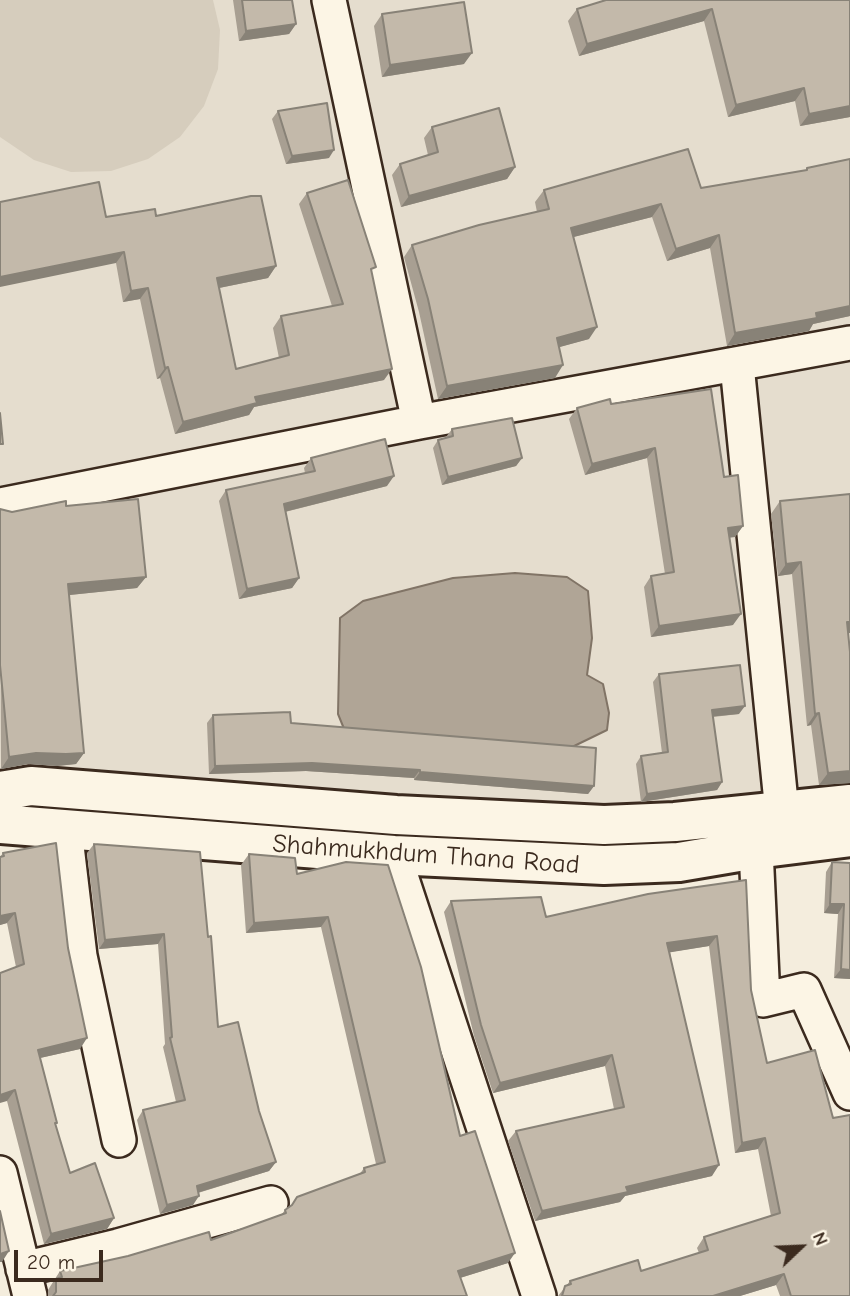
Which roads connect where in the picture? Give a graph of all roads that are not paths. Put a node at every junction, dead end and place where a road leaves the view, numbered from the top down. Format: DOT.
graph roads {
  1 [pos="329,0"];
  2 [pos="850,343"];
  3 [pos="737,365"];
  4 [pos="419,422"];
  5 [pos="0,505"];
  6 [pos="0,791"];
  7 [pos="850,804"];
  8 [pos="782,812"];
  9 [pos="0,824"];
  10 [pos="65,829"];
  11 [pos="850,837"];
  12 [pos="756,849"];
  13 [pos="394,855"];
  14 [pos="850,1093"];
  15 [pos="118,1140"];
  16 [pos="0,1173"];
  17 [pos="271,1202"];
  18 [pos="27,1283"];
  19 [pos="539,1296"];
  1 -- 4 [label="street"];
  2 -- 3 [label="street"];
  3 -- 4 [label="street"];
  3 -- 8 [label="street"];
  4 -- 5 [label="street"];
  6 -- 8 [label="main road, Shahmukhdum Thana Road"];
  7 -- 8 [label="main road, Shahmukhdum Thana Road"];
  9 -- 10 [label="main road, Shahmukhdum Thana Road"];
  10 -- 13 [label="main road, Shahmukhdum Thana Road"];
  10 -- 15 [label="street"];
  11 -- 12 [label="main road, Shahmukhdum Thana Road"];
  12 -- 13 [label="main road, Shahmukhdum Thana Road"];
  12 -- 14 [label="street"];
  13 -- 19 [label="street"];
  16 -- 18 [label="street"];
  17 -- 18 [label="street"];
}
